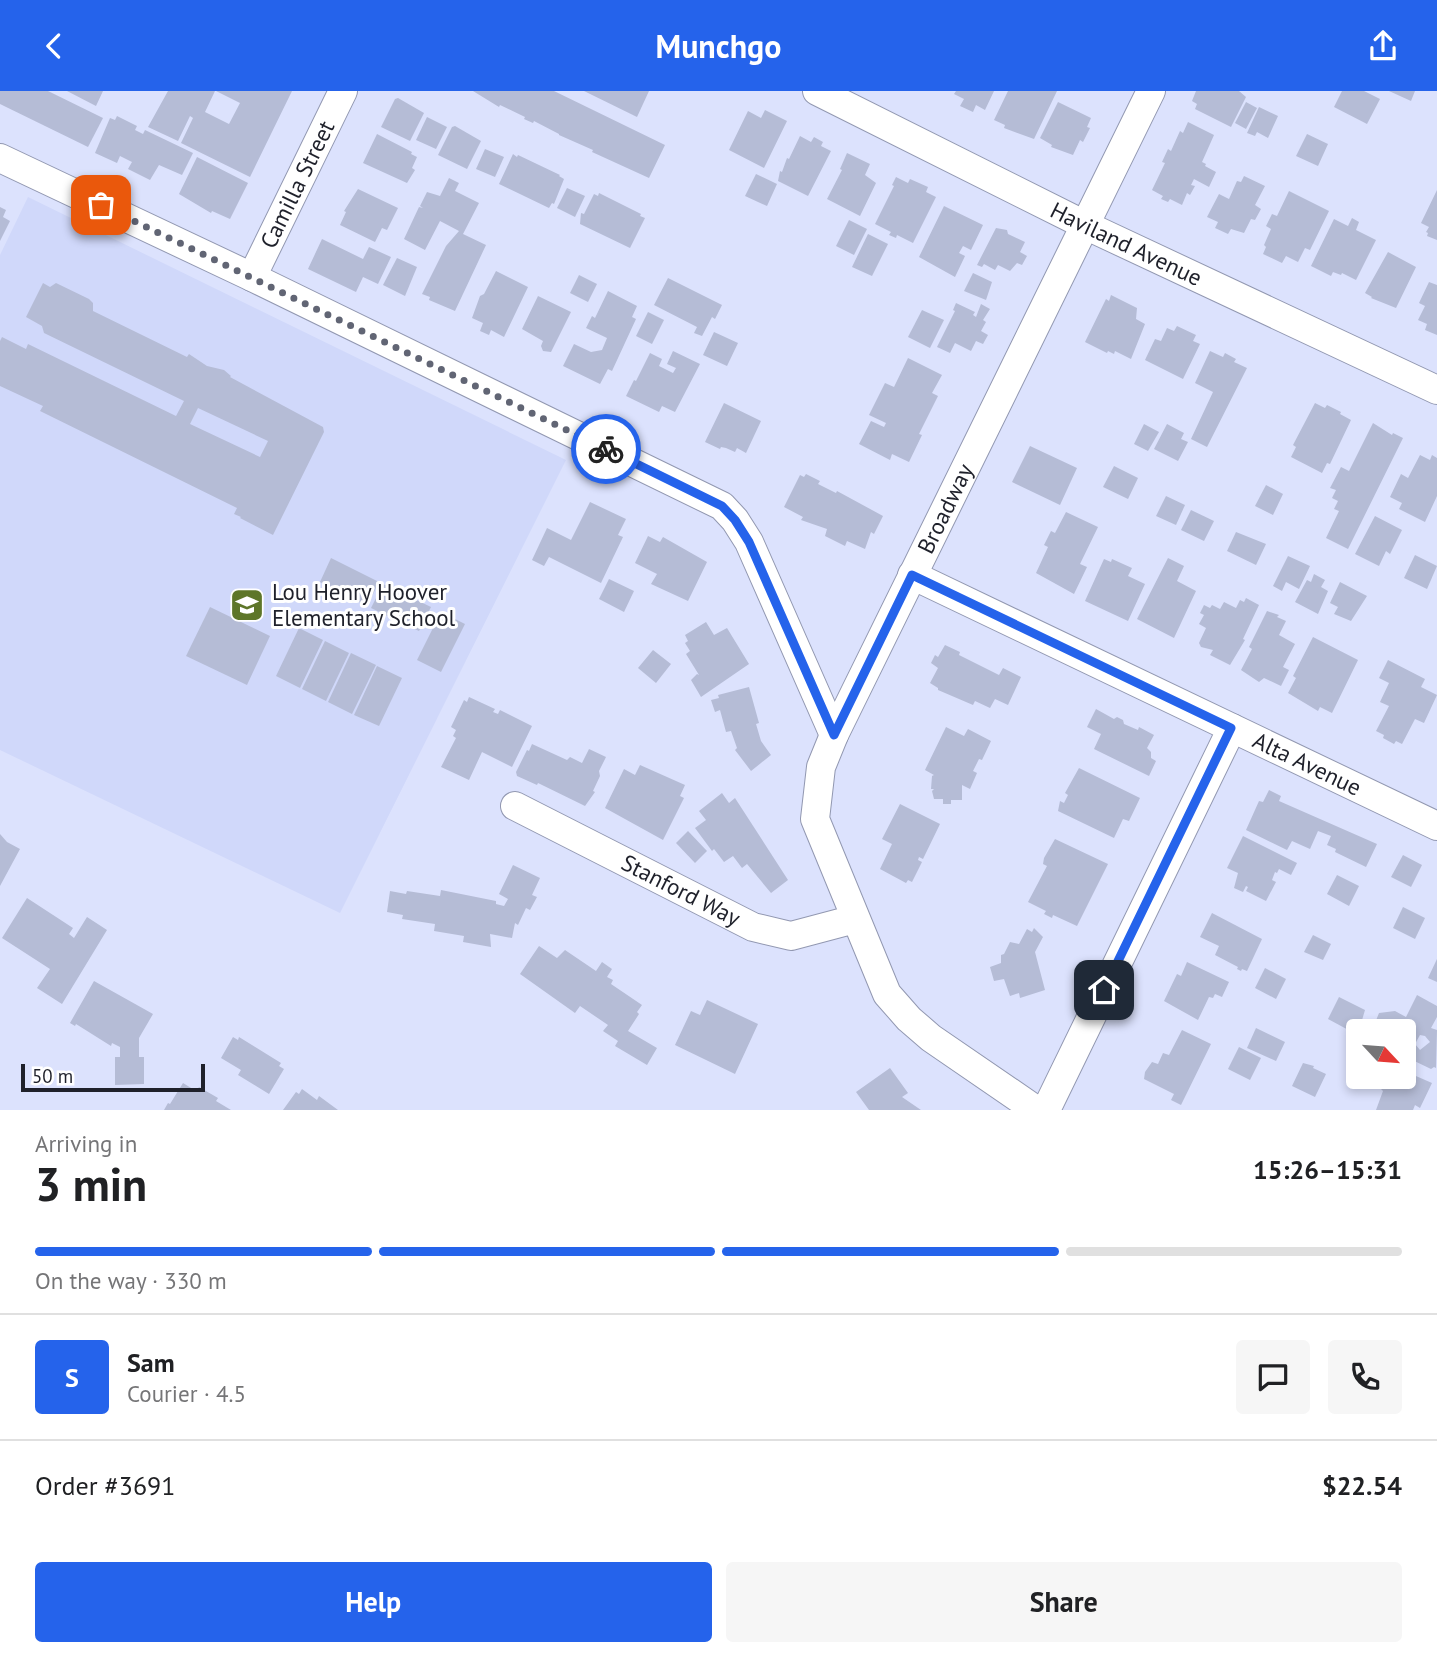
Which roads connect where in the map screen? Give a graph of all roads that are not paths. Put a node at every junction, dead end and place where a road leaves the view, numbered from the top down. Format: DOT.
graph roads {
  1 [pos="343,91"];
  2 [pos="817,91"];
  3 [pos="1151,91"];
  4 [pos="0,158"];
  5 [pos="1085,225"];
  6 [pos="252,277"];
  7 [pos="1437,390"];
  8 [pos="912,575"];
  9 [pos="1231,728"];
  10 [pos="834,735"];
  11 [pos="515,806"];
  12 [pos="1437,826"];
  13 [pos="855,919"];
  14 [pos="1036,1110"];
  15 [pos="1046,1110"];
  1 -- 6 [label="street, Camilla Street"];
  2 -- 5 [label="street, Haviland Avenue"];
  3 -- 5 [label="street, Broadway"];
  4 -- 6 [label="street"];
  5 -- 7 [label="street, Haviland Avenue"];
  5 -- 8 [label="street, Broadway"];
  6 -- 10 [label="street"];
  8 -- 9 [label="street, Alta Avenue"];
  8 -- 10 [label="street, Broadway"];
  9 -- 12 [label="street, Alta Avenue"];
  9 -- 15 [label="street"];
  10 -- 13 [label="street, Broadway"];
  11 -- 13 [label="street, Stanford Way"];
  13 -- 14 [label="street, Broadway"];
}
